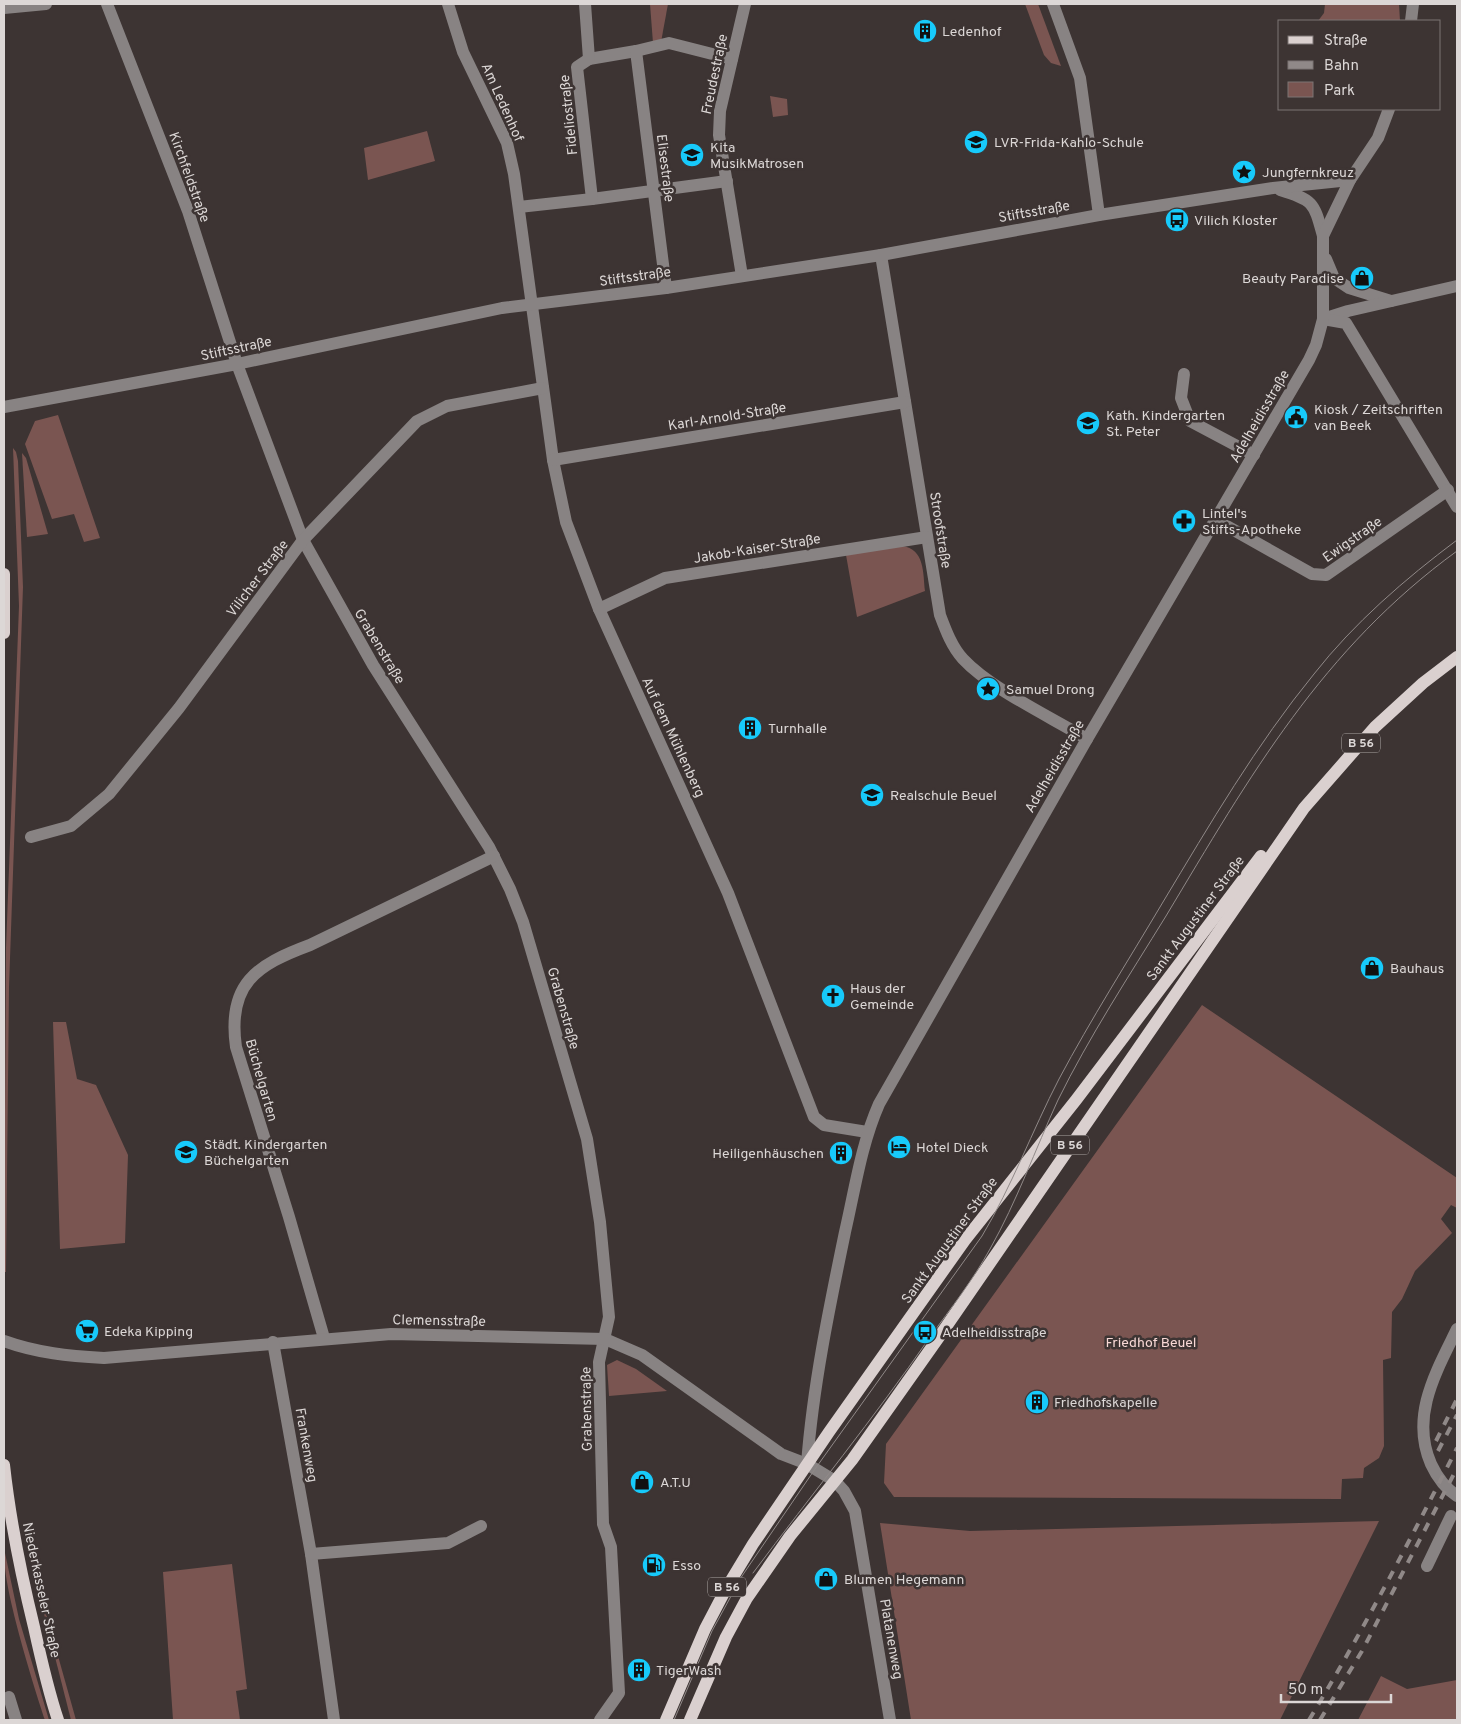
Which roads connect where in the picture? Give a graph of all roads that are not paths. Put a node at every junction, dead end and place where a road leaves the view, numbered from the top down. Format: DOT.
graph roads {
  1 [pos="46,4"];
  2 [pos="107,4"];
  3 [pos="448,4"];
  4 [pos="584,4"];
  5 [pos="745,4"];
  6 [pos="1053,4"];
  7 [pos="1413,4"];
  8 [pos="4,8"];
  9 [pos="1411,20"];
  10 [pos="636,52"];
  11 [pos="589,59"];
  12 [pos="732,59"];
  13 [pos="1389,110"];
  14 [pos="1350,180"];
  15 [pos="727,181"];
  16 [pos="1273,188"];
  17 [pos="654,191"];
  18 [pos="592,199"];
  19 [pos="519,207"];
  20 [pos="1099,215"];
  21 [pos="1323,236"];
  22 [pos="881,254"];
  23 [pos="1324,254"];
  24 [pos="742,276"];
  25 [pos="1457,286"];
  26 [pos="666,288"];
  27 [pos="1391,301"];
  28 [pos="531,305"];
  29 [pos="1323,319"];
  30 [pos="237,364"];
  31 [pos="1184,374"];
  32 [pos="543,388"];
  33 [pos="905,402"];
  34 [pos="4,407"];
  35 [pos="1254,455"];
  36 [pos="554,460"];
  37 [pos="1448,490"];
  38 [pos="1457,507"];
  39 [pos="1216,520"];
  40 [pos="926,536"];
  41 [pos="303,540"];
  42 [pos="4,574"];
  43 [pos="599,610"];
  44 [pos="4,633"];
  45 [pos="1457,657"];
  46 [pos="1087,739"];
  47 [pos="1304,808"];
  48 [pos="31,837"];
  49 [pos="494,856"];
  50 [pos="867,1132"];
  51 [pos="1457,1329"];
  52 [pos="324,1338"];
  53 [pos="604,1339"];
  54 [pos="4,1341"];
  55 [pos="273,1342"];
  56 [pos="807,1464"];
  57 [pos="4,1465"];
  58 [pos="834,1481"];
  59 [pos="1457,1496"];
  60 [pos="1451,1516"];
  61 [pos="481,1526"];
  62 [pos="311,1554"];
  63 [pos="1427,1566"];
  64 [pos="9,1697"];
  65 [pos="16,1720"];
  66 [pos="58,1720"];
  67 [pos="334,1720"];
  68 [pos="600,1720"];
  69 [pos="666,1720"];
  70 [pos="690,1720"];
  71 [pos="890,1720"];
  1 -- 8 [label="street"];
  2 -- 30 [label="street, Kirchfeldstraße"];
  3 -- 19 [label="street, Am Ledenhof"];
  4 -- 11 [label="street"];
  5 -- 12 [label="street, Freudestraße"];
  6 -- 20 [label="street"];
  7 -- 9 [label="street"];
  10 -- 11 [label="street"];
  10 -- 12 [label="street"];
  10 -- 17 [label="street, Elisestraße"];
  11 -- 18 [label="street, Fideliostraße"];
  12 -- 15 [label="street, Freudestraße"];
  13 -- 14 [label="street, Adelheidisstraße"];
  14 -- 16 [label="street, Stiftsstraße"];
  14 -- 21 [label="street, Adelheidisstraße"];
  15 -- 17 [label="street"];
  15 -- 24 [label="street, Freudestraße"];
  16 -- 20 [label="street, Stiftsstraße"];
  16 -- 21 [label="street, Stiftsstraße"];
  17 -- 18 [label="street"];
  17 -- 26 [label="street, Elisestraße"];
  18 -- 19 [label="street"];
  19 -- 28 [label="street, Am Ledenhof"];
  20 -- 22 [label="street, Stiftsstraße"];
  21 -- 23 [label="street, Adelheidisstraße"];
  22 -- 24 [label="street, Stiftsstraße"];
  22 -- 33 [label="street, Stroofstraße"];
  23 -- 27 [label="street"];
  23 -- 29 [label="street, Adelheidisstraße"];
  24 -- 26 [label="street, Stiftsstraße"];
  25 -- 27 [label="street"];
  26 -- 28 [label="street, Stiftsstraße"];
  27 -- 29 [label="street"];
  28 -- 30 [label="street, Stiftsstraße"];
  28 -- 32 [label="street, Auf dem Mühlenberg"];
  29 -- 35 [label="street, Adelheidisstraße"];
  29 -- 37 [label="street"];
  30 -- 34 [label="street, Stiftsstraße"];
  30 -- 41 [label="street, Grabenstraße"];
  31 -- 35 [label="street"];
  32 -- 36 [label="street, Auf dem Mühlenberg"];
  32 -- 41 [label="street, Vilicher Straße"];
  33 -- 36 [label="street, Karl-Arnold-Straße"];
  33 -- 40 [label="street, Stroofstraße"];
  35 -- 39 [label="street, Adelheidisstraße"];
  36 -- 43 [label="street, Auf dem Mühlenberg"];
  37 -- 38 [label="street"];
  37 -- 39 [label="street, Ewigstraße"];
  39 -- 46 [label="street, Adelheidisstraße"];
  40 -- 43 [label="street, Jakob-Kaiser-Straße"];
  40 -- 46 [label="street, Stroofstraße"];
  41 -- 48 [label="street, Vilicher Straße"];
  41 -- 49 [label="street, Grabenstraße"];
  42 -- 44 [label="main road"];
  43 -- 50 [label="street, Auf dem Mühlenberg"];
  45 -- 47 [label="main road, Sankt Augustiner Straße / B 56"];
  46 -- 50 [label="street, Adelheidisstraße"];
  47 -- 56 [label="main road, Sankt Augustiner Straße / B 56"];
  47 -- 58 [label="main road, Sankt Augustiner Straße / B 56"];
  49 -- 52 [label="street, Büchelgarten"];
  49 -- 53 [label="street, Grabenstraße"];
  50 -- 56 [label="street, Adelheidisstraße"];
  51 -- 59 [label="street"];
  52 -- 53 [label="street, Clemensstraße"];
  52 -- 55 [label="street, Clemensstraße"];
  53 -- 56 [label="street, Clemensstraße"];
  53 -- 68 [label="street, Grabenstraße"];
  54 -- 55 [label="street, Clemensstraße"];
  55 -- 62 [label="street, Frankenweg"];
  56 -- 58 [label="street, Clemensstraße"];
  56 -- 69 [label="main road, Sankt Augustiner Straße / B 56"];
  57 -- 66 [label="main road, Niederkasseler Straße"];
  58 -- 70 [label="main road, Sankt Augustiner Straße / B 56"];
  58 -- 71 [label="street, Platanenweg"];
  60 -- 63 [label="street"];
  61 -- 62 [label="street"];
  62 -- 67 [label="street, Frankenweg"];
  64 -- 65 [label="street"];
}
